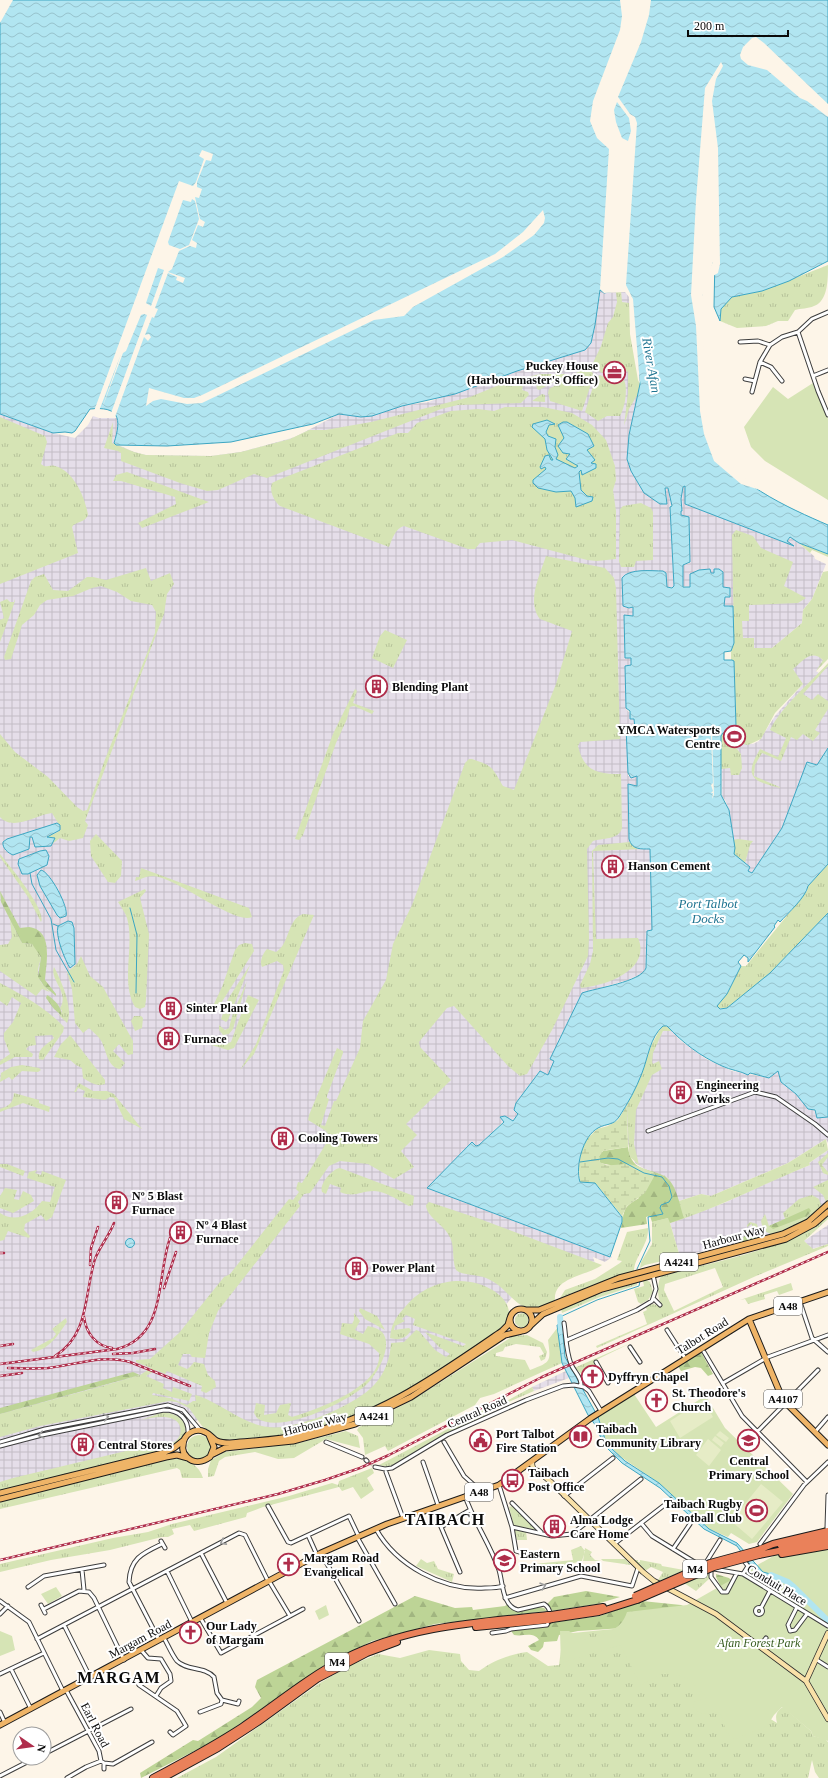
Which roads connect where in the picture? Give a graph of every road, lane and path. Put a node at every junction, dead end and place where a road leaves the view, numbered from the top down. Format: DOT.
graph roads {
  1 [pos="828,312"];
  2 [pos="798,332"];
  3 [pos="742,343"];
  4 [pos="770,345"];
  5 [pos="760,362"];
  6 [pos="828,370"];
  7 [pos="813,376"];
  8 [pos="745,379"];
  9 [pos="755,381"];
  10 [pos="782,381"];
  11 [pos="752,392"];
  12 [pos="828,415"];
  13 [pos="648,1131"];
  14 [pos="828,1135"];
  15 [pos="828,1204"];
  16 [pos="828,1212"];
  17 [pos="653,1275"];
  18 [pos="828,1292"];
  19 [pos="654,1299"];
  20 [pos="800,1302"];
  21 [pos="660,1305"];
  22 [pos="526,1310"];
  23 [pos="510,1318"];
  24 [pos="749,1319"];
  25 [pos="564,1323"];
  26 [pos="530,1326"];
  27 [pos="667,1330"];
  28 [pos="522,1331"];
  29 [pos="828,1335"];
  30 [pos="567,1340"];
  31 [pos="814,1341"];
  32 [pos="630,1347"];
  33 [pos="704,1352"];
  34 [pos="828,1352"];
  35 [pos="685,1358"];
  36 [pos="765,1358"];
  37 [pos="596,1362"];
  38 [pos="640,1362"];
  39 [pos="818,1370"];
  40 [pos="608,1382"];
  41 [pos="723,1384"];
  42 [pos="580,1385"];
  43 [pos="786,1403"];
  44 [pos="601,1411"];
  45 [pos="828,1417"];
  46 [pos="201,1430"];
  47 [pos="758,1432"];
  48 [pos="815,1432"];
  49 [pos="188,1434"];
  50 [pos="209,1435"];
  51 [pos="184,1440"];
  52 [pos="0,1442"];
  53 [pos="326,1442"];
  54 [pos="444,1442"];
  55 [pos="828,1445"];
  56 [pos="0,1446"];
  57 [pos="210,1457"];
  58 [pos="362,1457"];
  59 [pos="188,1458"];
  60 [pos="613,1458"];
  61 [pos="422,1462"];
  62 [pos="532,1462"];
  63 [pos="828,1463"];
  64 [pos="375,1467"];
  65 [pos="386,1471"];
  66 [pos="641,1479"];
  67 [pos="807,1482"];
  68 [pos="499,1485"];
  69 [pos="477,1492"];
  70 [pos="0,1494"];
  71 [pos="828,1495"];
  72 [pos="465,1496"];
  73 [pos="564,1496"];
  74 [pos="0,1499"];
  75 [pos="672,1500"];
  76 [pos="512,1503"];
  77 [pos="438,1505"];
  78 [pos="268,1506"];
  79 [pos="470,1510"];
  80 [pos="403,1518"];
  81 [pos="589,1519"];
  82 [pos="641,1523"];
  83 [pos="690,1524"];
  84 [pos="512,1527"];
  85 [pos="376,1529"];
  86 [pos="827,1529"];
  87 [pos="541,1532"];
  88 [pos="308,1535"];
  89 [pos="828,1536"];
  90 [pos="358,1537"];
  91 [pos="720,1540"];
  92 [pos="828,1540"];
  93 [pos="614,1544"];
  94 [pos="828,1546"];
  95 [pos="165,1548"];
  96 [pos="673,1549"];
  97 [pos="760,1551"];
  98 [pos="201,1553"];
  99 [pos="319,1554"];
  100 [pos="534,1557"];
  101 [pos="744,1561"];
  102 [pos="101,1564"];
  103 [pos="638,1568"];
  104 [pos="703,1568"];
  105 [pos="710,1569"];
  106 [pos="82,1570"];
  107 [pos="167,1572"];
  108 [pos="460,1572"];
  109 [pos="737,1573"];
  110 [pos="743,1574"];
  111 [pos="28,1580"];
  112 [pos="269,1582"];
  113 [pos="32,1583"];
  114 [pos="503,1586"];
  115 [pos="28,1587"];
  116 [pos="133,1589"];
  117 [pos="84,1590"];
  118 [pos="770,1591"];
  119 [pos="505,1598"];
  120 [pos="0,1601"];
  121 [pos="395,1604"];
  122 [pos="41,1605"];
  123 [pos="227,1605"];
  124 [pos="8,1606"];
  125 [pos="98,1607"];
  126 [pos="797,1607"];
  127 [pos="761,1608"];
  128 [pos="304,1609"];
  129 [pos="0,1614"];
  130 [pos="807,1614"];
  131 [pos="290,1616"];
  132 [pos="550,1617"];
  133 [pos="201,1619"];
  134 [pos="359,1621"];
  135 [pos="193,1623"];
  136 [pos="64,1625"];
  137 [pos="828,1626"];
  138 [pos="492,1633"];
  139 [pos="828,1633"];
  140 [pos="164,1638"];
  141 [pos="766,1638"];
  142 [pos="37,1639"];
  143 [pos="159,1641"];
  144 [pos="760,1646"];
  145 [pos="142,1650"];
  146 [pos="44,1653"];
  147 [pos="124,1660"];
  148 [pos="817,1660"];
  149 [pos="828,1667"];
  150 [pos="11,1669"];
  151 [pos="0,1674"];
  152 [pos="90,1677"];
  153 [pos="139,1677"];
  154 [pos="806,1681"];
  155 [pos="65,1690"];
  156 [pos="156,1696"];
  157 [pos="222,1700"];
  158 [pos="239,1701"];
  159 [pos="31,1708"];
  160 [pos="131,1709"];
  161 [pos="0,1712"];
  162 [pos="200,1712"];
  163 [pos="828,1719"];
  164 [pos="3,1724"];
  165 [pos="89,1732"];
  166 [pos="170,1732"];
  167 [pos="152,1742"];
  168 [pos="52,1750"];
  169 [pos="102,1762"];
  170 [pos="20,1766"];
  171 [pos="104,1769"];
  172 [pos="0,1776"];
  173 [pos="67,1778"];
  174 [pos="153,1778"];
  175 [pos="163,1778"];
  1 -- 2 [label="street"];
  2 -- 4 [label="street"];
  2 -- 7 [label="street"];
  3 -- 4 [label="street"];
  4 -- 5 [label="street"];
  5 -- 9 [label="street"];
  5 -- 10 [label="street"];
  6 -- 7 [label="street"];
  7 -- 12 [label="street"];
  8 -- 9 [label="street"];
  9 -- 11 [label="street"];
  13 -- 14 [label="street"];
  15 -- 22 [label="main road, Harbour Way / A4241"];
  16 -- 17 [label="main road, Harbour Way / A4241"];
  17 -- 19 [label="street"];
  17 -- 26 [label="main road, Harbour Way / A4241"];
  18 -- 20 [label="main road, Talbot Road / A48"];
  19 -- 21 [label="street"];
  19 -- 30 [label="street"];
  20 -- 24 [label="main road, Talbot Road / A48"];
  20 -- 31 [label="street"];
  22 -- 23 [label="main road, A4241"];
  22 -- 26 [label="main road"];
  23 -- 28 [label="main road"];
  23 -- 50 [label="main road, Harbour Way / A4241"];
  24 -- 35 [label="main road, Talbot Road / A48"];
  24 -- 36 [label="main road, A4107"];
  25 -- 30 [label="street"];
  26 -- 28 [label="main road, A4241"];
  27 -- 35 [label="street"];
  28 -- 57 [label="main road, Harbour Way / A4241"];
  29 -- 31 [label="street"];
  30 -- 42 [label="street"];
  31 -- 34 [label="street"];
  31 -- 36 [label="street"];
  32 -- 38 [label="street"];
  33 -- 41 [label="street"];
  35 -- 44 [label="main road, Talbot Road / A48"];
  36 -- 41 [label="street"];
  36 -- 43 [label="main road, A4107"];
  37 -- 40 [label="street"];
  39 -- 43 [label="street"];
  41 -- 47 [label="street"];
  42 -- 44 [label="street"];
  42 -- 65 [label="street, Central Road"];
  43 -- 47 [label="street"];
  43 -- 48 [label="main road, A4107"];
  44 -- 62 [label="main road, Talbot Road / A48"];
  45 -- 48 [label="street"];
  46 -- 49 [label="main road"];
  46 -- 50 [label="main road, A4241"];
  52 -- 46 [label="street, one-way"];
  47 -- 67 [label="street"];
  48 -- 55 [label="main road, A4107"];
  49 -- 51 [label="main road"];
  49 -- 56 [label="street, one-way"];
  50 -- 57 [label="main road"];
  51 -- 59 [label="main road"];
  51 -- 70 [label="main road"];
  53 -- 58 [label="street"];
  54 -- 69 [label="street"];
  57 -- 59 [label="main road, A4241"];
  59 -- 74 [label="main road, A4241"];
  60 -- 73 [label="street"];
  61 -- 77 [label="street"];
  62 -- 68 [label="main road, A48"];
  62 -- 73 [label="street"];
  63 -- 67 [label="street"];
  64 -- 65 [label="street"];
  65 -- 80 [label="street"];
  66 -- 81 [label="street"];
  67 -- 97 [label="street"];
  68 -- 69 [label="main road, A48"];
  68 -- 84 [label="street"];
  69 -- 72 [label="main road, A48"];
  71 -- 86 [label="street"];
  72 -- 77 [label="main road, A48"];
  72 -- 79 [label="street"];
  73 -- 81 [label="street"];
  75 -- 82 [label="street"];
  76 -- 87 [label="street"];
  77 -- 80 [label="main road, A48"];
  78 -- 88 [label="street"];
  79 -- 108 [label="street"];
  79 -- 114 [label="street"];
  80 -- 85 [label="main road, A48"];
  81 -- 87 [label="street"];
  81 -- 93 [label="street"];
  82 -- 93 [label="street"];
  82 -- 96 [label="street"];
  83 -- 96 [label="street"];
  84 -- 87 [label="street"];
  84 -- 100 [label="street"];
  85 -- 90 [label="main road, Margam Road / A48"];
  85 -- 114 [label="street"];
  86 -- 97 [label="highway"];
  88 -- 90 [label="street"];
  88 -- 99 [label="street"];
  89 -- 97 [label="highway, M4"];
  90 -- 99 [label="main road, Margam Road / A48"];
  90 -- 121 [label="street"];
  91 -- 104 [label="street"];
  92 -- 97 [label="highway, M4"];
  93 -- 103 [label="street"];
  94 -- 97 [label="highway"];
  95 -- 116 [label="street"];
  96 -- 104 [label="street"];
  97 -- 132 [label="highway, M4, bridge"];
  98 -- 107 [label="street"];
  112 -- 98 [label="street, one-way"];
  98 -- 123 [label="street"];
  99 -- 112 [label="main road, Margam Road / A48"];
  99 -- 134 [label="street"];
  101 -- 110 [label="street"];
  102 -- 106 [label="street"];
  119 -- 103 [label="street, one-way"];
  103 -- 144 [label="street"];
  104 -- 105 [label="street, Conduit Place"];
  105 -- 109 [label="street, Conduit Place"];
  105 -- 109 [label="street"];
  106 -- 113 [label="street"];
  106 -- 117 [label="street"];
  107 -- 116 [label="street"];
  107 -- 135 [label="street"];
  109 -- 110 [label="street, Conduit Place"];
  110 -- 118 [label="street, Conduit Place"];
  111 -- 113 [label="street"];
  112 -- 123 [label="main road, Margam Road / A48"];
  112 -- 131 [label="street"];
  113 -- 115 [label="street"];
  114 -- 119 [label="street"];
  116 -- 125 [label="street"];
  116 -- 143 [label="street"];
  117 -- 122 [label="street"];
  117 -- 125 [label="street"];
  118 -- 126 [label="street, Conduit Place"];
  118 -- 127 [label="street"];
  119 -- 138 [label="street"];
  120 -- 124 [label="street, Earl Road"];
  123 -- 133 [label="main road, Margam Road / A48"];
  124 -- 129 [label="street"];
  124 -- 142 [label="street, Earl Road"];
  125 -- 136 [label="street"];
  125 -- 147 [label="street"];
  126 -- 130 [label="street, Conduit Place"];
  126 -- 130 [label="street"];
  128 -- 131 [label="street"];
  130 -- 137 [label="street, Conduit Place"];
  131 -- 133 [label="street"];
  132 -- 174 [label="highway, M4"];
  132 -- 175 [label="highway, M4"];
  133 -- 135 [label="main road, Margam Road / A48"];
  135 -- 140 [label="main road, Margam Road / A48"];
  136 -- 142 [label="street"];
  136 -- 152 [label="street"];
  139 -- 148 [label="street"];
  140 -- 143 [label="main road, Margam Road / A48"];
  140 -- 157 [label="street"];
  141 -- 144 [label="street"];
  142 -- 146 [label="street, Earl Road"];
  143 -- 145 [label="main road, Margam Road / A48"];
  144 -- 154 [label="street"];
  145 -- 147 [label="main road, Margam Road / A48"];
  145 -- 156 [label="street"];
  146 -- 150 [label="street"];
  146 -- 155 [label="street, Earl Road"];
  147 -- 152 [label="main road, Margam Road / A48"];
  148 -- 149 [label="street"];
  148 -- 154 [label="street"];
  150 -- 151 [label="street"];
  150 -- 159 [label="street"];
  152 -- 155 [label="main road, Margam Road / A48"];
  153 -- 156 [label="street"];
  154 -- 163 [label="street"];
  155 -- 159 [label="main road, Margam Road / A48"];
  155 -- 165 [label="street, Earl Road"];
  156 -- 166 [label="street"];
  157 -- 158 [label="street"];
  157 -- 162 [label="street"];
  159 -- 164 [label="main road, Margam Road / A48"];
  160 -- 165 [label="street"];
  161 -- 164 [label="street"];
  165 -- 168 [label="street"];
  165 -- 169 [label="street, Earl Road"];
  167 -- 169 [label="street"];
  169 -- 171 [label="street, Earl Road"];
  169 -- 173 [label="street"];
  170 -- 172 [label="street"];
}
